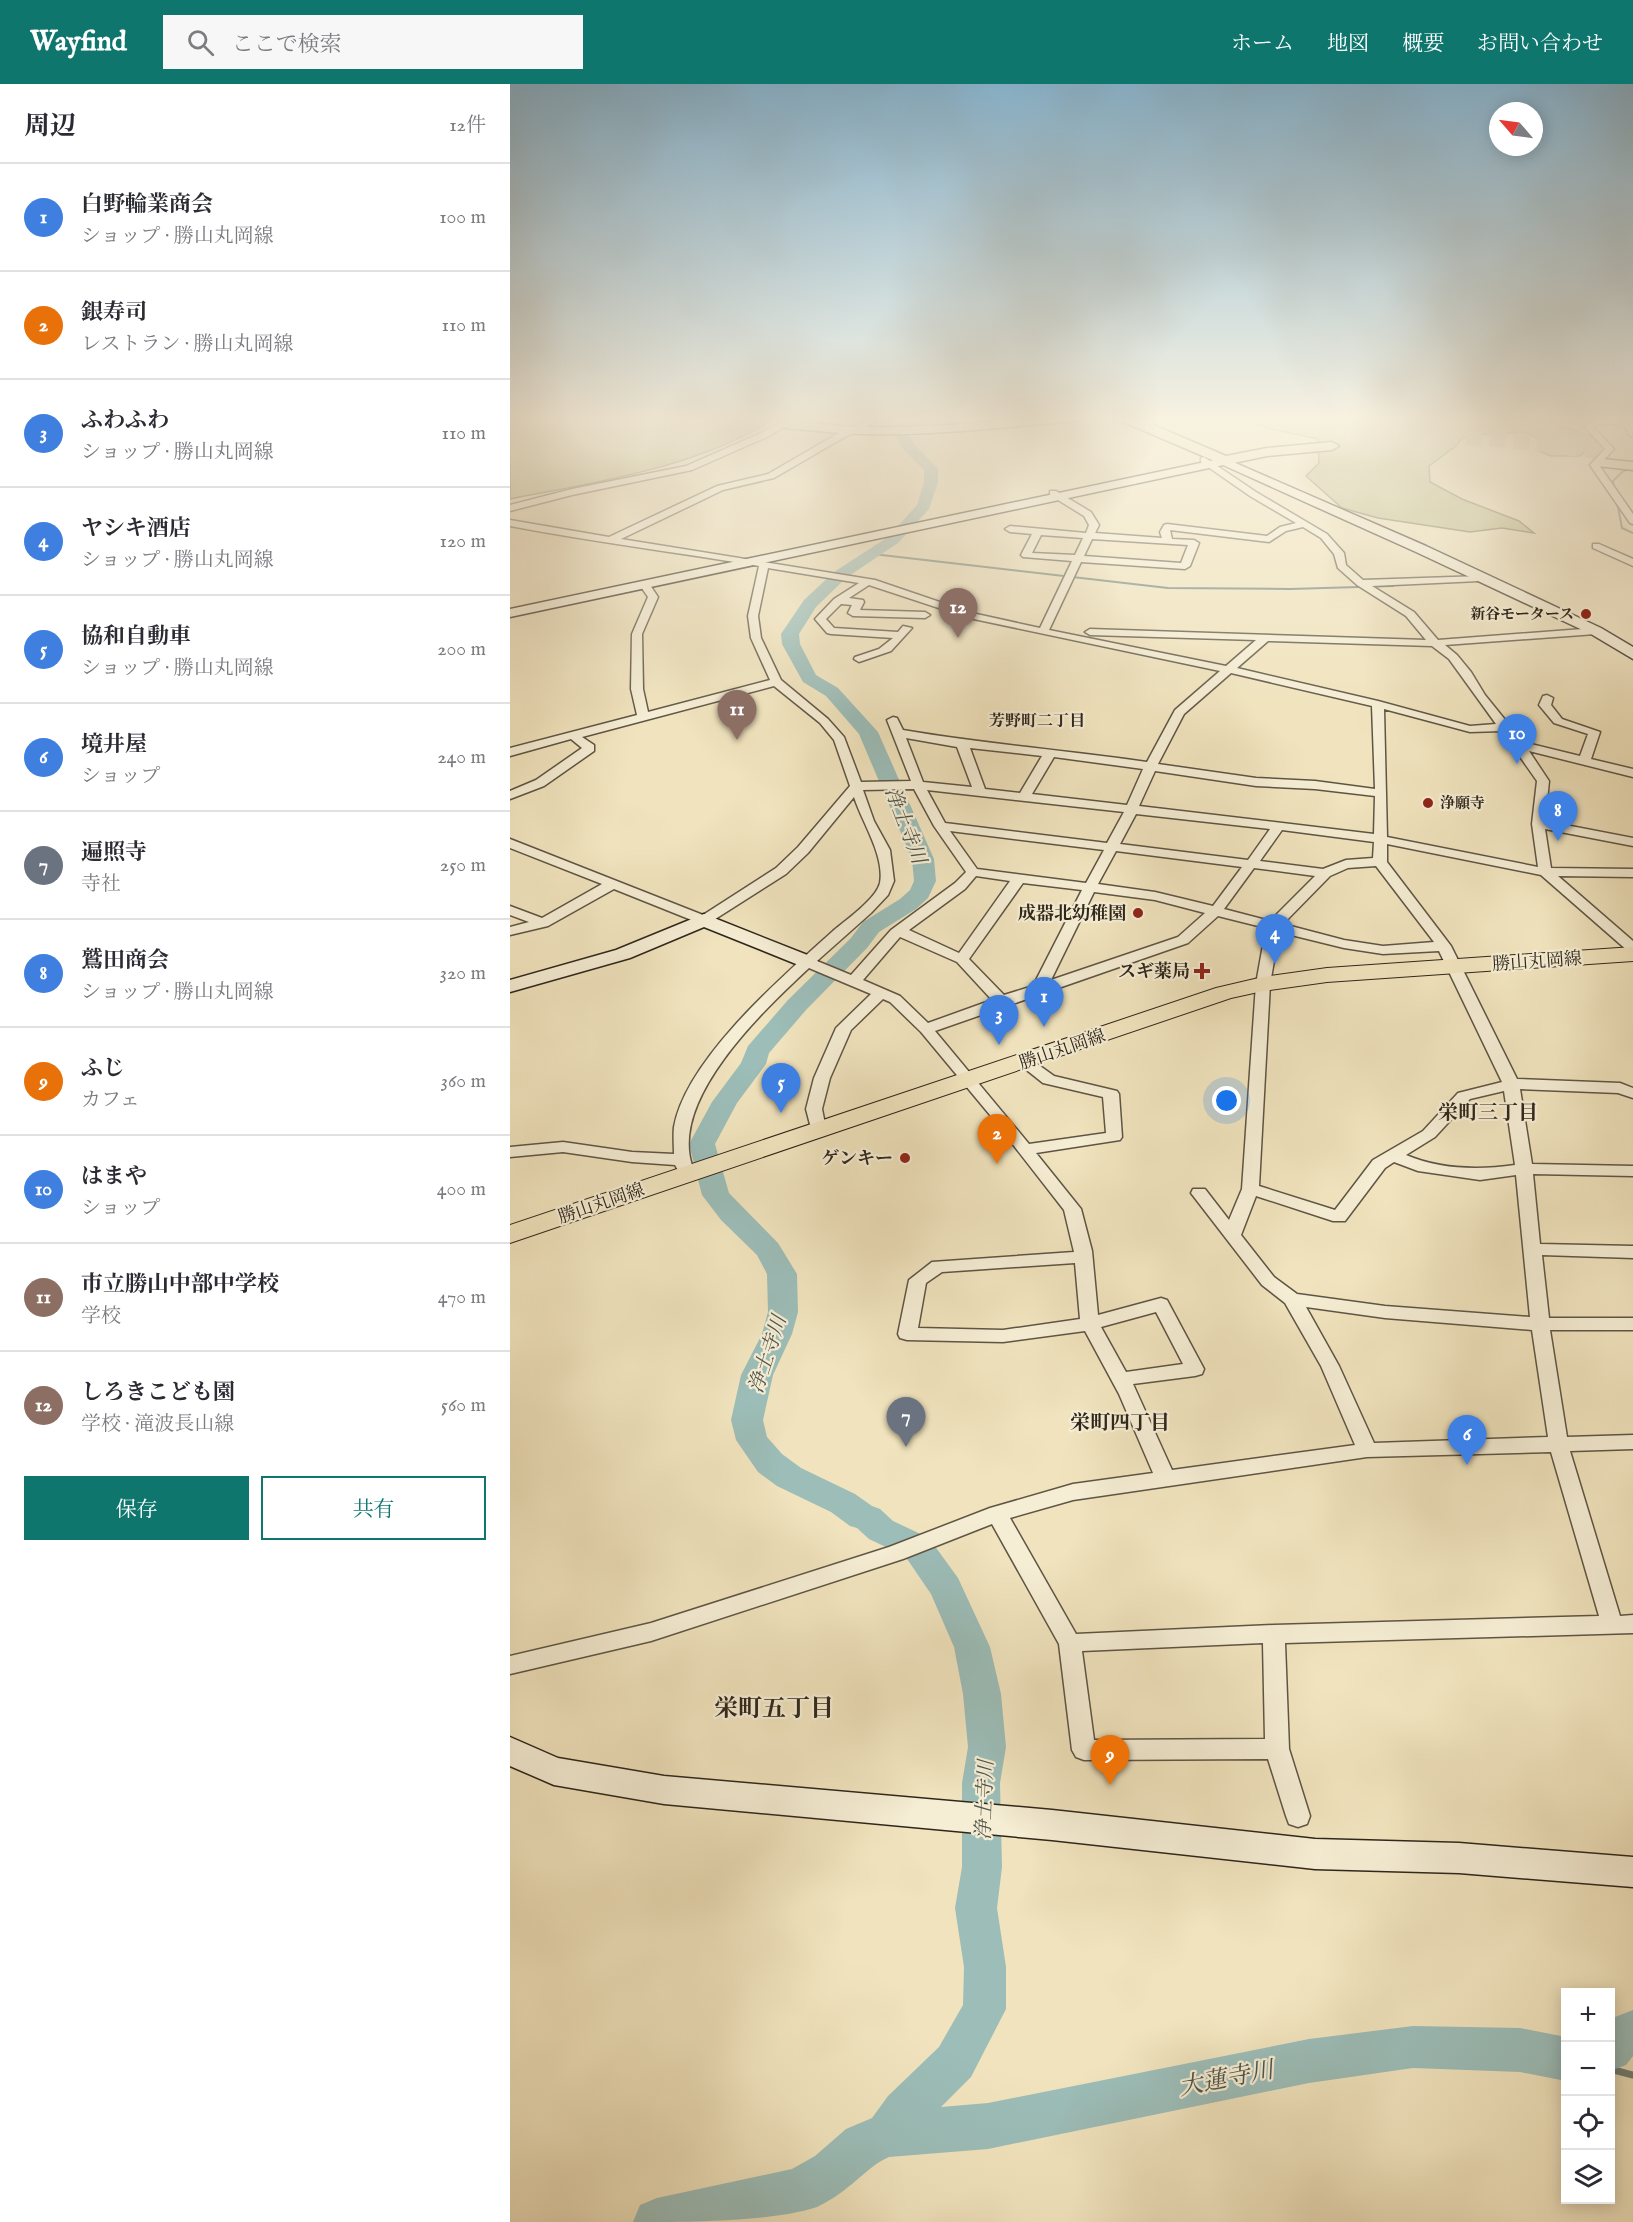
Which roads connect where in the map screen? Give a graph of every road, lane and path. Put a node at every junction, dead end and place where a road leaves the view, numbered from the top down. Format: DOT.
graph roads {
  1 [pos="658,518"];
  2 [pos="945,518"];
  3 [pos="1090,518"];
  4 [pos="1295,518"];
  5 [pos="1348,518"];
  6 [pos="510,523"];
  7 [pos="1306,524"];
  8 [pos="1010,529"];
  9 [pos="1038,532"];
  10 [pos="1088,535"];
  11 [pos="611,540"];
  12 [pos="1168,541"];
  13 [pos="1596,546"];
  14 [pos="1077,559"];
  15 [pos="752,562"];
  16 [pos="1633,562"];
  17 [pos="1479,578"];
  18 [pos="867,582"];
  19 [pos="1361,583"];
  20 [pos="644,584"];
  21 [pos="838,601"];
  22 [pos="940,606"];
  23 [pos="510,611"];
  24 [pos="925,615"];
  25 [pos="1044,630"];
  26 [pos="1596,631"];
  27 [pos="1633,633"];
  28 [pos="902,635"];
  29 [pos="1267,636"];
  30 [pos="1435,643"];
  31 [pos="1633,656"];
  32 [pos="859,659"];
  33 [pos="1227,669"];
  34 [pos="776,682"];
  35 [pos="1547,698"];
  36 [pos="1378,704"];
  37 [pos="643,717"];
  38 [pos="893,720"];
  39 [pos="1506,727"];
  40 [pos="899,733"];
  41 [pos="573,735"];
  42 [pos="962,744"];
  43 [pos="1519,745"];
  44 [pos="510,752"];
  45 [pos="1050,753"];
  46 [pos="1585,760"];
  47 [pos="1151,765"];
  48 [pos="1633,773"];
  49 [pos="914,785"];
  50 [pos="856,786"];
  51 [pos="980,792"];
  52 [pos="1380,793"];
  53 [pos="510,795"];
  54 [pos="1023,797"];
  55 [pos="1132,809"];
  56 [pos="1538,824"];
  57 [pos="940,826"];
  58 [pos="1279,826"];
  59 [pos="1379,839"];
  60 [pos="1633,842"];
  61 [pos="510,843"];
  62 [pos="1112,846"];
  63 [pos="1380,862"];
  64 [pos="1252,863"];
  65 [pos="972,872"];
  66 [pos="1545,872"];
  67 [pos="1325,873"];
  68 [pos="1633,873"];
  69 [pos="1019,878"];
  70 [pos="613,884"];
  71 [pos="1090,887"];
  72 [pos="510,910"];
  73 [pos="1217,910"];
  74 [pos="704,920"];
  75 [pos="543,923"];
  76 [pos="1273,926"];
  77 [pos="510,931"];
  78 [pos="899,931"];
  79 [pos="1633,948"];
  80 [pos="1633,954"];
  81 [pos="1449,956"];
  82 [pos="962,959"];
  83 [pos="808,962"];
  84 [pos="851,980"];
  85 [pos="1263,984"];
  86 [pos="510,985"];
  87 [pos="1039,989"];
  88 [pos="881,993"];
  89 [pos="1001,1001"];
  90 [pos="926,1029"];
  91 [pos="1024,1061"];
  92 [pos="969,1080"];
  93 [pos="1511,1084"];
  94 [pos="1633,1093"];
  95 [pos="818,1129"];
  96 [pos="1026,1149"];
  97 [pos="510,1152"];
  98 [pos="1395,1156"];
  99 [pos="685,1166"];
  100 [pos="1524,1169"];
  101 [pos="1633,1171"];
  102 [pos="1250,1189"];
  103 [pos="1199,1193"];
  104 [pos="510,1234"];
  105 [pos="1232,1235"];
  106 [pos="1531,1249"];
  107 [pos="1633,1252"];
  108 [pos="1083,1257"];
  109 [pos="1292,1299"];
  110 [pos="1090,1324"];
  111 [pos="1540,1324"];
  112 [pos="1633,1324"];
  113 [pos="1121,1379"];
  114 [pos="1633,1442"];
  115 [pos="1559,1446"];
  116 [pos="1367,1450"];
  117 [pos="1165,1478"];
  118 [pos="991,1516"];
  119 [pos="1622,1624"];
  120 [pos="1274,1634"];
  121 [pos="1070,1643"];
  122 [pos="510,1665"];
  123 [pos="1277,1749"];
  124 [pos="510,1751"];
  125 [pos="1298,1816"];
  126 [pos="1633,1872"];
  1 -- 11 [label="street"];
  2 -- 15 [label="main road"];
  3 -- 10 [label="street"];
  4 -- 7 [label="street"];
  5 -- 17 [label="main road"];
  6 -- 11 [label="street"];
  7 -- 12 [label="street"];
  7 -- 19 [label="street"];
  8 -- 9 [label="street"];
  9 -- 10 [label="street"];
  9 -- 14 [label="street"];
  10 -- 12 [label="street"];
  10 -- 14 [label="street"];
  11 -- 15 [label="street"];
  12 -- 14 [label="street"];
  13 -- 16 [label="street"];
  14 -- 25 [label="street"];
  15 -- 18 [label="street"];
  15 -- 20 [label="main road"];
  15 -- 23 [label="main road"];
  15 -- 34 [label="street"];
  17 -- 19 [label="street"];
  17 -- 26 [label="main road"];
  18 -- 21 [label="street"];
  18 -- 22 [label="street"];
  19 -- 30 [label="street"];
  20 -- 23 [label="main road"];
  20 -- 37 [label="street"];
  21 -- 24 [label="street"];
  21 -- 28 [label="street"];
  22 -- 24 [label="street"];
  22 -- 25 [label="street"];
  24 -- 28 [label="street"];
  25 -- 29 [label="street"];
  25 -- 33 [label="street"];
  26 -- 27 [label="main road"];
  26 -- 30 [label="street"];
  26 -- 31 [label="main road"];
  28 -- 32 [label="street"];
  29 -- 30 [label="street"];
  29 -- 33 [label="street"];
  30 -- 39 [label="street"];
  33 -- 36 [label="street"];
  33 -- 47 [label="street"];
  34 -- 37 [label="street"];
  34 -- 50 [label="street"];
  35 -- 46 [label="street"];
  36 -- 39 [label="street"];
  36 -- 52 [label="street"];
  37 -- 41 [label="street"];
  38 -- 40 [label="street"];
  39 -- 43 [label="street"];
  40 -- 42 [label="street"];
  40 -- 49 [label="street"];
  41 -- 44 [label="street"];
  41 -- 53 [label="street"];
  42 -- 45 [label="street"];
  42 -- 51 [label="street"];
  43 -- 46 [label="street"];
  43 -- 56 [label="street"];
  45 -- 47 [label="street"];
  45 -- 54 [label="street"];
  46 -- 48 [label="street"];
  47 -- 52 [label="street"];
  47 -- 55 [label="street"];
  49 -- 50 [label="street"];
  49 -- 51 [label="street"];
  49 -- 57 [label="street"];
  50 -- 74 [label="street"];
  50 -- 83 [label="street"];
  51 -- 54 [label="street"];
  52 -- 59 [label="street"];
  54 -- 55 [label="street"];
  55 -- 58 [label="street"];
  55 -- 62 [label="street"];
  56 -- 60 [label="street"];
  56 -- 66 [label="street"];
  57 -- 62 [label="street"];
  57 -- 65 [label="street"];
  58 -- 59 [label="street"];
  58 -- 64 [label="street"];
  59 -- 63 [label="street"];
  59 -- 66 [label="street"];
  61 -- 70 [label="street"];
  62 -- 64 [label="street"];
  62 -- 71 [label="street"];
  63 -- 67 [label="street"];
  63 -- 81 [label="street"];
  64 -- 67 [label="street"];
  64 -- 73 [label="street"];
  65 -- 69 [label="street"];
  65 -- 78 [label="street"];
  66 -- 68 [label="street"];
  66 -- 79 [label="street"];
  67 -- 76 [label="street"];
  69 -- 71 [label="street"];
  69 -- 82 [label="street"];
  70 -- 74 [label="street"];
  70 -- 75 [label="street"];
  71 -- 73 [label="street"];
  71 -- 87 [label="street"];
  72 -- 75 [label="street"];
  73 -- 76 [label="street"];
  73 -- 87 [label="street"];
  74 -- 83 [label="main road"];
  74 -- 86 [label="main road"];
  75 -- 77 [label="street"];
  76 -- 81 [label="street"];
  76 -- 85 [label="street"];
  78 -- 82 [label="street"];
  78 -- 84 [label="street"];
  80 -- 81 [label="main road, 勝山丸岡線"];
  81 -- 85 [label="main road, 勝山丸岡線"];
  81 -- 93 [label="street"];
  82 -- 89 [label="street"];
  83 -- 84 [label="street"];
  83 -- 99 [label="street"];
  84 -- 88 [label="street"];
  85 -- 91 [label="main road, 勝山丸岡線"];
  85 -- 102 [label="street"];
  87 -- 89 [label="street"];
  88 -- 90 [label="street"];
  88 -- 95 [label="street"];
  89 -- 90 [label="street"];
  90 -- 92 [label="street"];
  91 -- 92 [label="main road, 勝山丸岡線"];
  91 -- 96 [label="street"];
  92 -- 95 [label="main road, 勝山丸岡線"];
  92 -- 96 [label="street"];
  93 -- 94 [label="street"];
  93 -- 98 [label="street"];
  93 -- 100 [label="street"];
  95 -- 99 [label="main road, 勝山丸岡線"];
  96 -- 108 [label="street"];
  97 -- 99 [label="street"];
  98 -- 100 [label="street"];
  98 -- 102 [label="street"];
  99 -- 104 [label="main road, 勝山丸岡線"];
  100 -- 101 [label="street"];
  100 -- 106 [label="street"];
  102 -- 105 [label="street"];
  103 -- 105 [label="street"];
  105 -- 109 [label="street"];
  106 -- 107 [label="street"];
  106 -- 111 [label="street"];
  108 -- 110 [label="street"];
  108 -- 110 [label="street"];
  109 -- 111 [label="street"];
  109 -- 116 [label="street"];
  110 -- 113 [label="street"];
  110 -- 113 [label="street"];
  111 -- 112 [label="street"];
  111 -- 115 [label="street"];
  113 -- 117 [label="street"];
  114 -- 115 [label="street"];
  115 -- 116 [label="street"];
  115 -- 119 [label="street"];
  116 -- 117 [label="street"];
  117 -- 118 [label="street"];
  118 -- 121 [label="street"];
  118 -- 122 [label="street"];
  119 -- 120 [label="street"];
  120 -- 121 [label="street"];
  120 -- 123 [label="street"];
  121 -- 123 [label="street"];
  123 -- 125 [label="street"];
  124 -- 126 [label="main road"];
}
